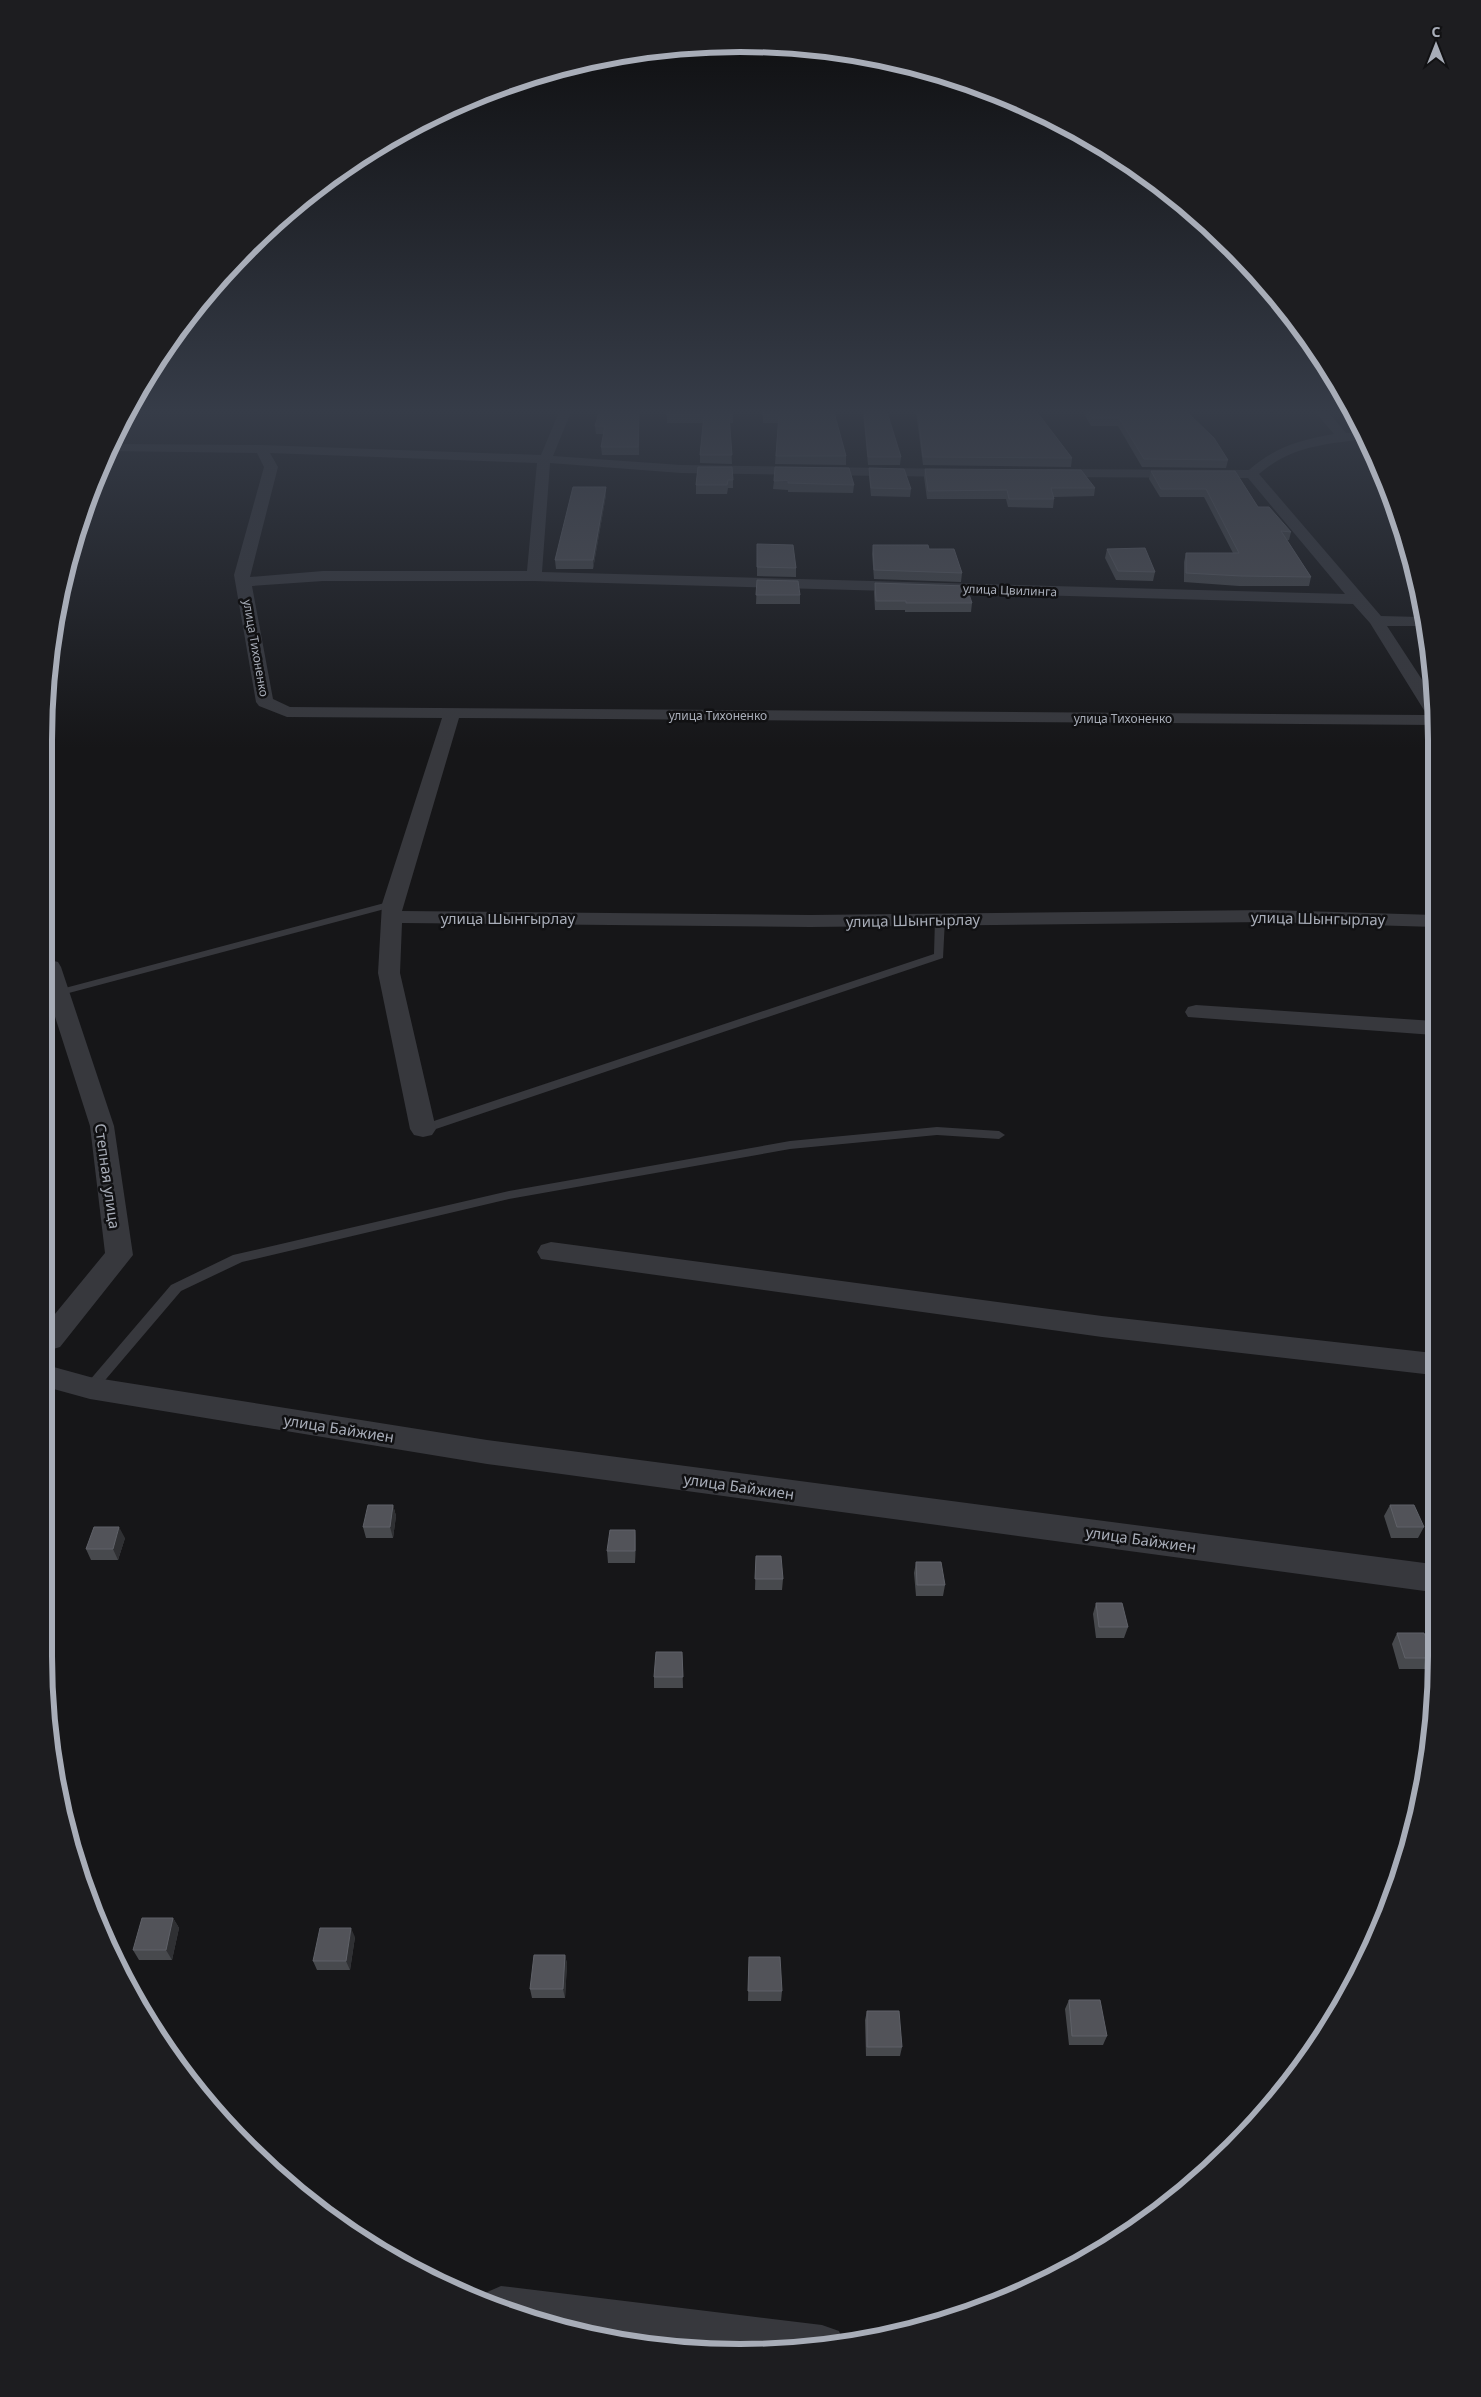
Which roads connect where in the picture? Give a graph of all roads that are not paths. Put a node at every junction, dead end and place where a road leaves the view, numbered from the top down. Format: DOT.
graph roads {
  1 [pos="256,524"];
  2 [pos="539,524"];
  3 [pos="1294,524"];
  4 [pos="534,576"];
  5 [pos="243,582"];
  6 [pos="1358,599"];
  7 [pos="1376,622"];
  8 [pos="1418,622"];
  9 [pos="1427,700"];
  10 [pos="452,714"];
  11 [pos="1428,720"];
  12 [pos="392,911"];
  13 [pos="940,919"];
  14 [pos="1428,922"];
  15 [pos="52,980"];
  16 [pos="54,994"];
  17 [pos="1196,1012"];
  18 [pos="1428,1028"];
  19 [pos="423,1129"];
  20 [pos="999,1135"];
  21 [pos="551,1252"];
  22 [pos="52,1337"];
  23 [pos="1428,1363"];
  24 [pos="52,1378"];
  25 [pos="90,1388"];
  26 [pos="1428,1577"];
  27 [pos="537,2313"];
  28 [pos="781,2343"];
  1 -- 5 [label="street, улица Тихоненко"];
  2 -- 4 [label="street"];
  3 -- 6 [label="street"];
  4 -- 5 [label="street, улица Цвилинга"];
  4 -- 6 [label="street, улица Цвилинга"];
  5 -- 10 [label="street, улица Тихоненко"];
  6 -- 7 [label="street"];
  7 -- 8 [label="street"];
  7 -- 9 [label="street"];
  10 -- 11 [label="street, улица Тихоненко"];
  10 -- 12 [label="street"];
  12 -- 13 [label="street, улица Шынгырлау"];
  12 -- 16 [label="lane"];
  12 -- 19 [label="street"];
  13 -- 14 [label="street, улица Шынгырлау"];
  13 -- 19 [label="lane"];
  15 -- 16 [label="street, Степная улица"];
  16 -- 22 [label="street, Степная улица"];
  17 -- 18 [label="street"];
  20 -- 25 [label="lane"];
  21 -- 23 [label="street"];
  24 -- 25 [label="street, улица Байжиен"];
  25 -- 26 [label="street, улица Байжиен"];
  27 -- 28 [label="street"];
}
